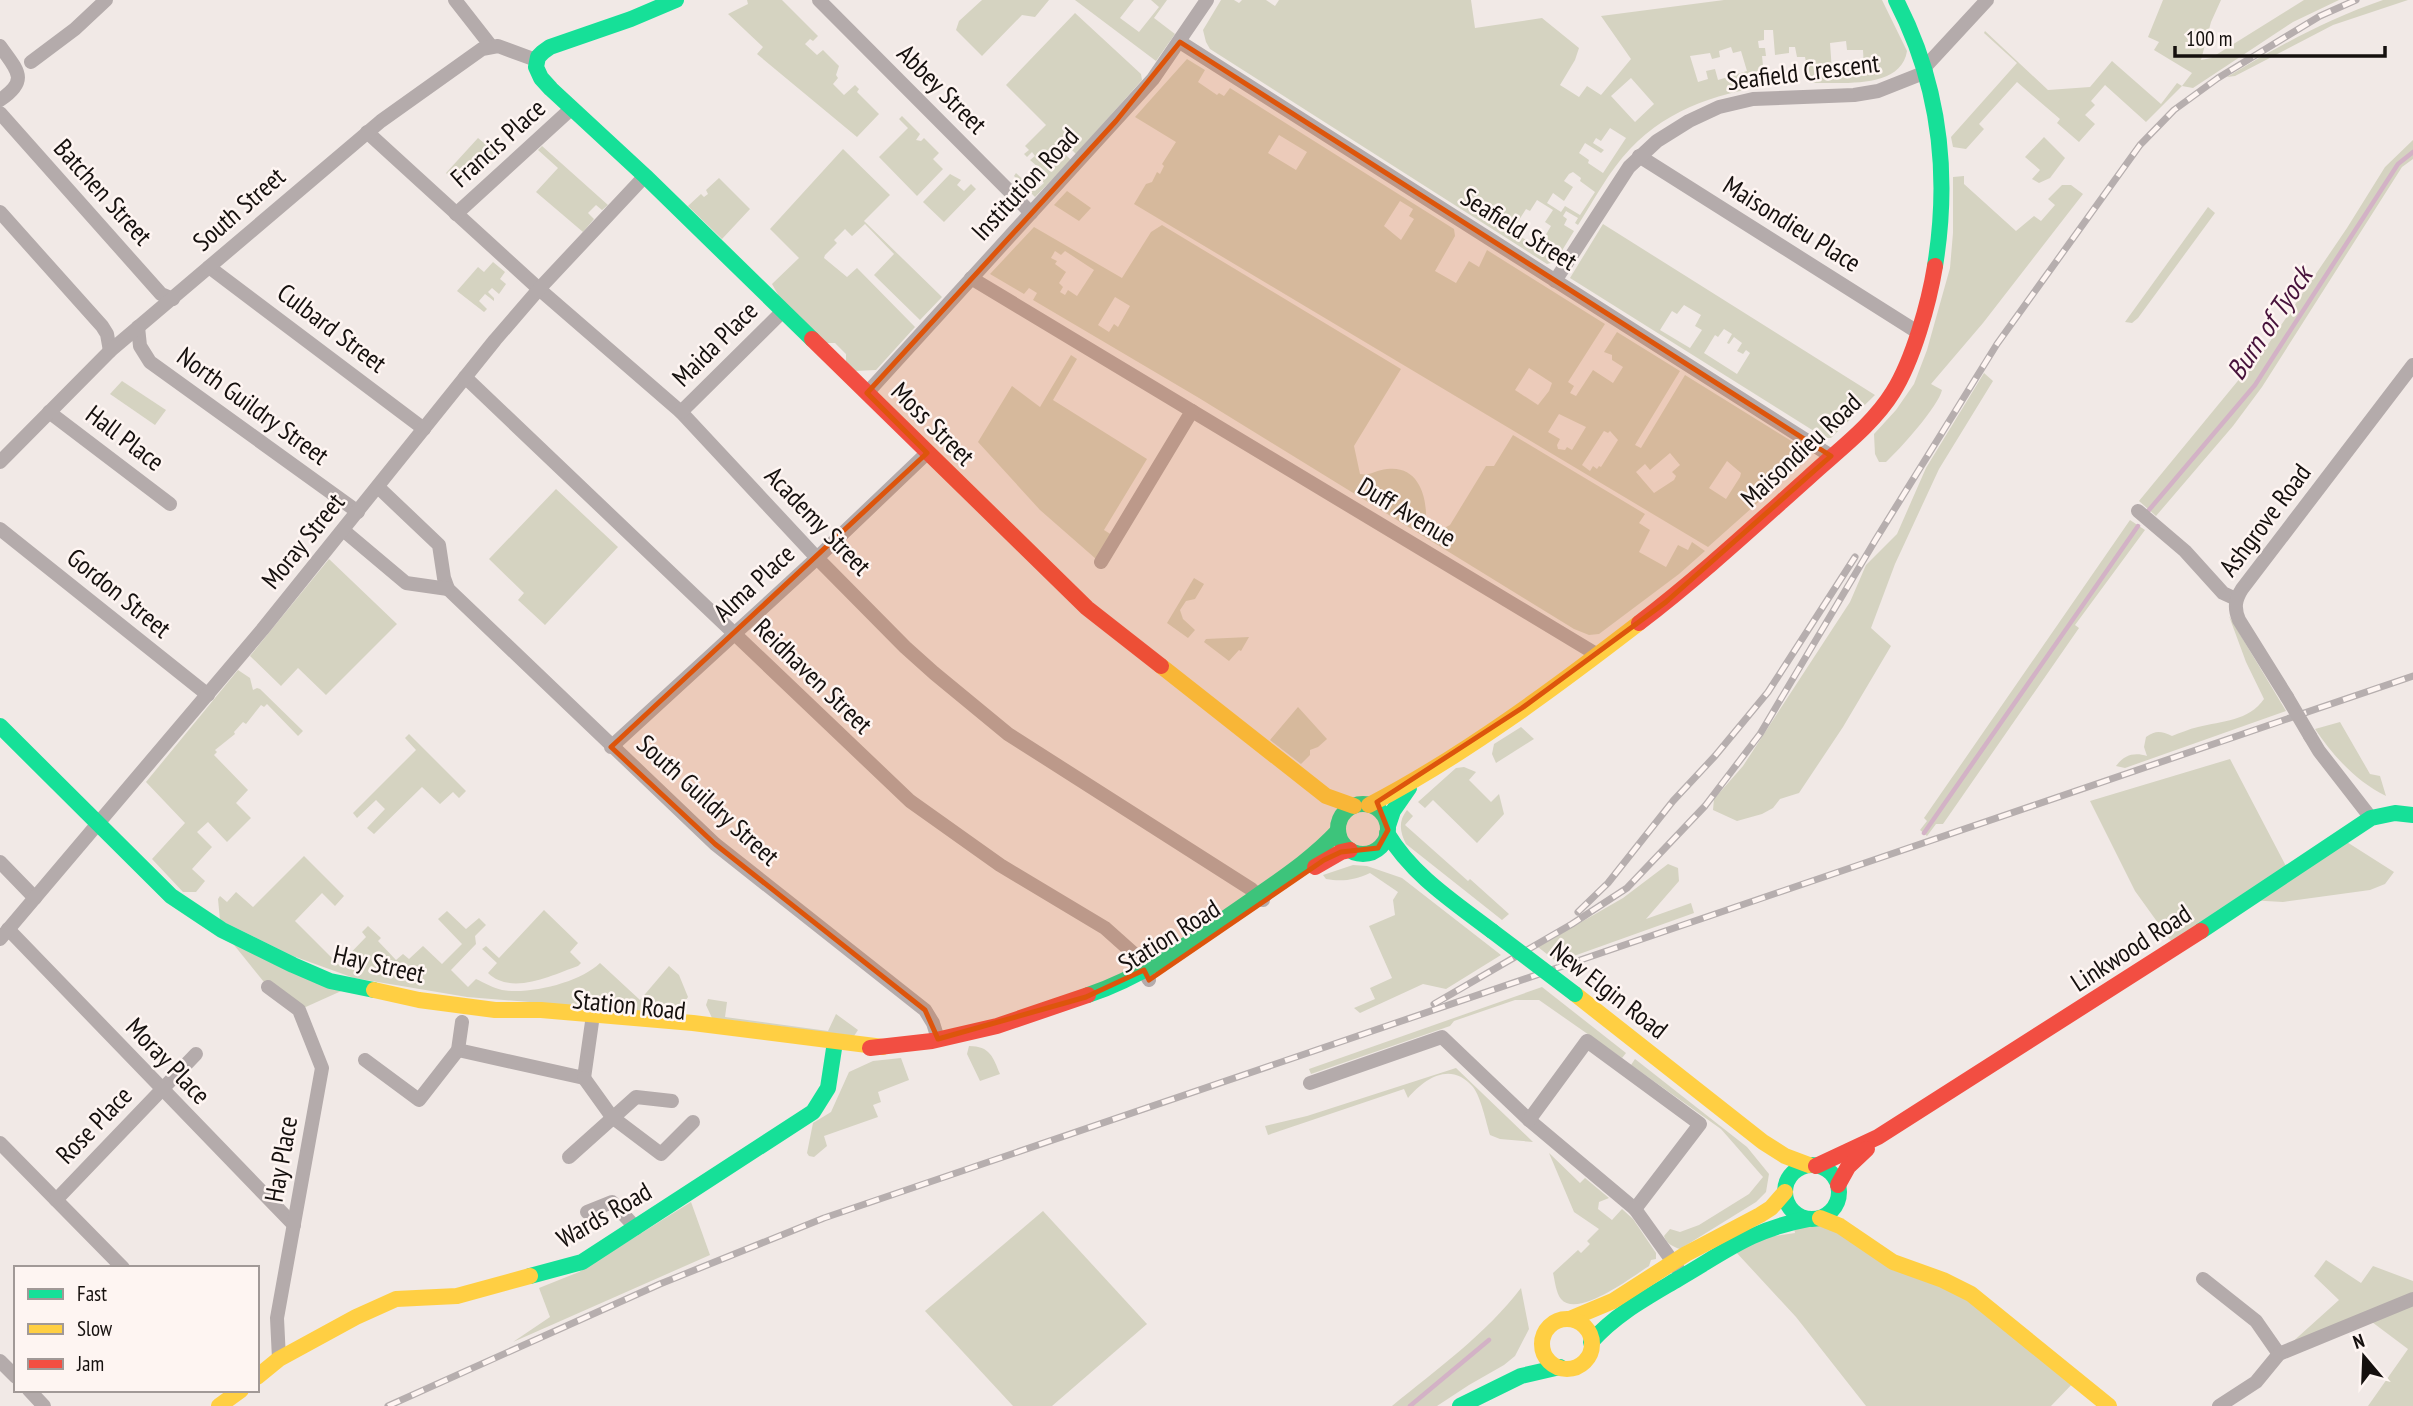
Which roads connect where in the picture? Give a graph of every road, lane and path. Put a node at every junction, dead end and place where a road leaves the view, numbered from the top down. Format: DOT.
graph roads {
  1 [pos="106,0"];
  2 [pos="455,0"];
  3 [pos="676,0"];
  4 [pos="819,0"];
  5 [pos="1207,0"];
  6 [pos="1896,0"];
  7 [pos="1987,0"];
  8 [pos="1180,42"];
  9 [pos="0,46"];
  10 [pos="491,46"];
  11 [pos="536,60"];
  12 [pos="31,62"];
  13 [pos="1925,70"];
  14 [pos="5,97"];
  15 [pos="572,108"];
  16 [pos="0,113"];
  17 [pos="367,132"];
  18 [pos="1639,156"];
  19 [pos="645,176"];
  20 [pos="0,212"];
  21 [pos="1031,213"];
  22 [pos="456,214"];
  23 [pos="0,231"];
  24 [pos="19,233"];
  25 [pos="209,267"];
  26 [pos="971,278"];
  27 [pos="1555,281"];
  28 [pos="539,289"];
  29 [pos="173,299"];
  30 [pos="783,311"];
  31 [pos="138,327"];
  32 [pos="1919,333"];
  33 [pos="110,351"];
  34 [pos="2413,365"];
  35 [pos="465,377"];
  36 [pos="867,393"];
  37 [pos="1192,411"];
  38 [pos="50,412"];
  39 [pos="681,412"];
  40 [pos="424,429"];
  41 [pos="927,453"];
  42 [pos="1831,456"];
  43 [pos="0,462"];
  44 [pos="378,487"];
  45 [pos="170,504"];
  46 [pos="2138,511"];
  47 [pos="358,512"];
  48 [pos="0,529"];
  49 [pos="343,530"];
  50 [pos="817,558"];
  51 [pos="441,562"];
  52 [pos="1101,562"];
  53 [pos="416,585"];
  54 [pos="448,589"];
  55 [pos="2236,599"];
  56 [pos="734,634"];
  57 [pos="1596,654"];
  58 [pos="208,695"];
  59 [pos="0,726"];
  60 [pos="611,747"];
  61 [pos="1412,783"];
  62 [pos="1326,796"];
  63 [pos="1362,805"];
  64 [pos="2413,815"];
  65 [pos="2371,818"];
  66 [pos="96,824"];
  67 [pos="1339,827"];
  68 [pos="1387,830"];
  69 [pos="1350,850"];
  70 [pos="1367,853"];
  71 [pos="0,862"];
  72 [pos="1424,877"];
  73 [pos="35,898"];
  74 [pos="1262,899"];
  75 [pos="4,934"];
  76 [pos="1146,975"];
  77 [pos="268,987"];
  78 [pos="593,1020"];
  79 [pos="462,1022"];
  80 [pos="938,1040"];
  81 [pos="835,1047"];
  82 [pos="458,1050"];
  83 [pos="196,1054"];
  84 [pos="365,1060"];
  85 [pos="584,1078"];
  86 [pos="1310,1083"];
  87 [pos="161,1090"];
  88 [pos="672,1101"];
  89 [pos="612,1116"];
  90 [pos="1529,1120"];
  91 [pos="694,1122"];
  92 [pos="1878,1137"];
  93 [pos="1763,1142"];
  94 [pos="0,1143"];
  95 [pos="569,1157"];
  96 [pos="1812,1166"];
  97 [pos="1785,1189"];
  98 [pos="1838,1190"];
  99 [pos="56,1200"];
  100 [pos="1635,1209"];
  101 [pos="587,1212"];
  102 [pos="1814,1219"];
  103 [pos="294,1225"];
  104 [pos="636,1228"];
  105 [pos="1870,1246"];
  106 [pos="1673,1262"];
  107 [pos="121,1266"];
  108 [pos="1683,1275"];
  109 [pos="2203,1279"];
  110 [pos="2413,1299"];
  111 [pos="1570,1319"];
  112 [pos="1591,1342"];
  113 [pos="1543,1346"];
  114 [pos="2279,1354"];
  115 [pos="279,1359"];
  116 [pos="0,1361"];
  117 [pos="1560,1367"];
  118 [pos="14,1375"];
  119 [pos="259,1375"];
  120 [pos="1501,1383"];
  121 [pos="31,1392"];
  122 [pos="238,1392"];
  123 [pos="44,1406"];
  124 [pos="219,1406"];
  125 [pos="1460,1406"];
  126 [pos="2109,1406"];
  127 [pos="2219,1406"];
  1 -- 12 [label="street"];
  2 -- 10 [label="street"];
  3 -- 11 [label="street"];
  4 -- 21 [label="street, Abbey Street"];
  5 -- 8 [label="street, Institution Road"];
  6 -- 13 [label="street, Maisondieu Road"];
  7 -- 13 [label="street"];
  8 -- 21 [label="street, Institution Road"];
  8 -- 27 [label="street, Seafield Street"];
  9 -- 14 [label="street"];
  10 -- 11 [label="street"];
  10 -- 17 [label="street, South Street"];
  11 -- 15 [label="street, Moss Street"];
  13 -- 18 [label="street, Seafield Crescent"];
  13 -- 32 [label="street, Maisondieu Road"];
  15 -- 19 [label="street, Moss Street"];
  15 -- 22 [label="street, Francis Place"];
  16 -- 29 [label="street, Batchen Street"];
  17 -- 22 [label="street, Academy Street"];
  17 -- 25 [label="street, South Street"];
  18 -- 27 [label="street, Seafield Crescent"];
  18 -- 32 [label="street, Maisondieu Place"];
  19 -- 28 [label="street, Moray Street"];
  19 -- 30 [label="street, Moss Street"];
  20 -- 24 [label="street"];
  21 -- 26 [label="street, Institution Road"];
  22 -- 28 [label="street, Academy Street"];
  23 -- 24 [label="street"];
  24 -- 33 [label="street"];
  25 -- 29 [label="street, South Street"];
  25 -- 40 [label="street, Culbard Street"];
  26 -- 36 [label="street, Institution Road"];
  26 -- 37 [label="street, Duff Avenue"];
  27 -- 42 [label="street, Seafield Street"];
  28 -- 35 [label="street, Moray Street"];
  28 -- 39 [label="street, Academy Street"];
  29 -- 31 [label="street, South Street"];
  30 -- 36 [label="street, Moss Street"];
  30 -- 39 [label="street, Maida Place"];
  31 -- 33 [label="street, South Street"];
  31 -- 47 [label="street, North Guildry Street"];
  32 -- 42 [label="street, Maisondieu Road"];
  33 -- 38 [label="street, South Street"];
  34 -- 55 [label="street, Ashgrove Road"];
  35 -- 40 [label="street, Moray Street"];
  35 -- 56 [label="street, Reidhaven Street"];
  36 -- 41 [label="street, Moss Street"];
  37 -- 52 [label="street"];
  37 -- 57 [label="street, Duff Avenue"];
  38 -- 43 [label="street, South Street"];
  38 -- 45 [label="street, Hall Place"];
  39 -- 50 [label="street, Academy Street"];
  40 -- 44 [label="street, Moray Street"];
  41 -- 50 [label="street, Alma Place"];
  41 -- 62 [label="street, Moss Street"];
  42 -- 57 [label="street, Maisondieu Road"];
  44 -- 47 [label="street, Moray Street"];
  44 -- 51 [label="street"];
  46 -- 55 [label="street"];
  47 -- 49 [label="street, Moray Street"];
  48 -- 58 [label="street, Gordon Street"];
  49 -- 53 [label="street"];
  49 -- 58 [label="street, Moray Street"];
  50 -- 56 [label="street, Alma Place"];
  50 -- 74 [label="street, Academy Street"];
  51 -- 53 [label="street"];
  51 -- 54 [label="street"];
  53 -- 54 [label="street"];
  54 -- 60 [label="street, South Guildry Street"];
  55 -- 65 [label="street, Ashgrove Road, bridge"];
  56 -- 60 [label="street, Alma Place"];
  56 -- 76 [label="street, Reidhaven Street"];
  57 -- 61 [label="street, Maisondieu Road"];
  58 -- 66 [label="street, Moray Street"];
  59 -- 66 [label="street, Hay Street"];
  60 -- 80 [label="street, South Guildry Street"];
  61 -- 63 [label="street, Maisondieu Road"];
  61 -- 68 [label="street, Maisondieu Road"];
  62 -- 63 [label="street, Moss Street"];
  62 -- 67 [label="street, Moss Street"];
  63 -- 67 [label="street"];
  63 -- 68 [label="street"];
  64 -- 65 [label="street, Linkwood Road"];
  65 -- 92 [label="street, Linkwood Road"];
  66 -- 73 [label="street, Moray Street"];
  66 -- 78 [label="street, Hay Street"];
  67 -- 69 [label="street"];
  67 -- 74 [label="street, Station Road"];
  68 -- 70 [label="street"];
  68 -- 72 [label="street, New Elgin Road"];
  69 -- 70 [label="street"];
  69 -- 74 [label="street, Station Road"];
  70 -- 72 [label="street, New Elgin Road"];
  71 -- 73 [label="street"];
  72 -- 93 [label="street, New Elgin Road, bridge"];
  73 -- 75 [label="street, Moray Street"];
  74 -- 76 [label="street, Station Road"];
  75 -- 87 [label="street, Moray Place"];
  76 -- 80 [label="street, Station Road"];
  77 -- 103 [label="street, Hay Place"];
  78 -- 81 [label="street, Hay Street"];
  78 -- 85 [label="street"];
  79 -- 82 [label="street"];
  80 -- 81 [label="street, Station Road"];
  81 -- 104 [label="street, Wards Road"];
  82 -- 84 [label="street"];
  82 -- 85 [label="street"];
  83 -- 87 [label="street, Rose Place"];
  85 -- 89 [label="street"];
  86 -- 90 [label="street"];
  87 -- 99 [label="street, Rose Place"];
  87 -- 103 [label="street, Moray Place"];
  88 -- 89 [label="street"];
  89 -- 91 [label="street"];
  89 -- 95 [label="street"];
  90 -- 100 [label="street"];
  90 -- 100 [label="street"];
  92 -- 96 [label="street, Linkwood Road"];
  92 -- 98 [label="street, Linkwood Road"];
  93 -- 96 [label="street, New Elgin Road"];
  93 -- 97 [label="street, New Elgin Road"];
  94 -- 99 [label="street"];
  96 -- 97 [label="street"];
  96 -- 98 [label="street"];
  97 -- 102 [label="street"];
  97 -- 106 [label="street"];
  98 -- 102 [label="street"];
  98 -- 105 [label="street"];
  99 -- 107 [label="street"];
  100 -- 106 [label="street"];
  101 -- 104 [label="street"];
  102 -- 105 [label="street"];
  102 -- 108 [label="street"];
  103 -- 115 [label="street, Hay Place"];
  104 -- 115 [label="street, Wards Road"];
  105 -- 126 [label="street"];
  106 -- 108 [label="street"];
  106 -- 111 [label="street"];
  108 -- 112 [label="street"];
  109 -- 114 [label="street"];
  110 -- 114 [label="street"];
  111 -- 112 [label="street"];
  111 -- 113 [label="street"];
  112 -- 117 [label="street"];
  113 -- 117 [label="street"];
  113 -- 120 [label="street"];
  114 -- 127 [label="street"];
  115 -- 119 [label="street, Wards Road"];
  116 -- 118 [label="street"];
  117 -- 120 [label="street"];
  120 -- 125 [label="street"];
  121 -- 123 [label="street"];
  122 -- 124 [label="street"];
}
